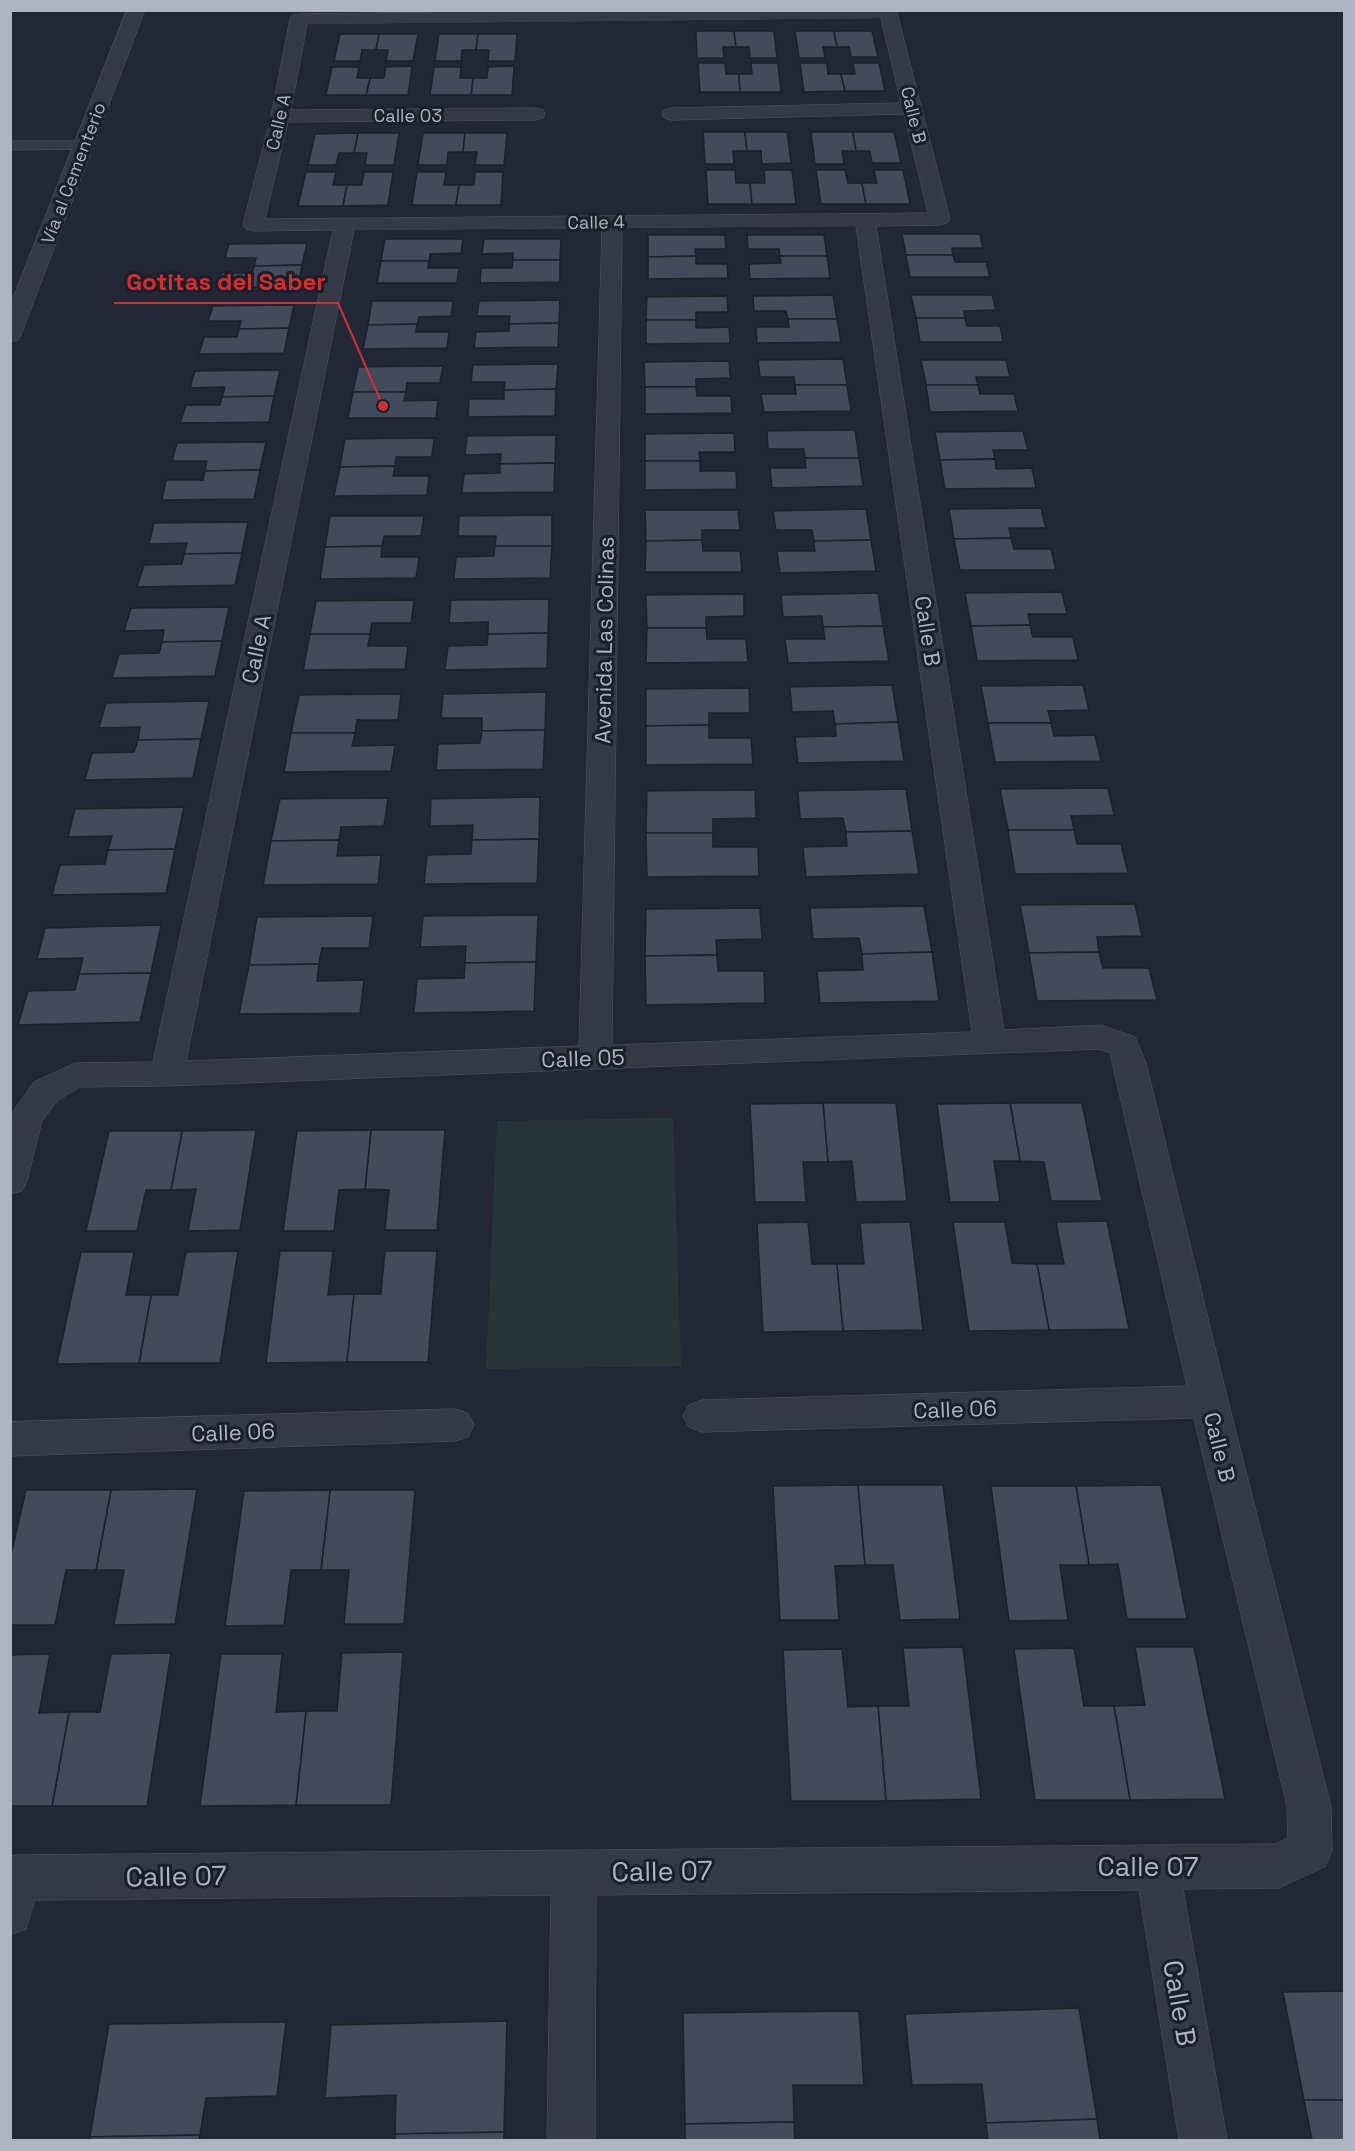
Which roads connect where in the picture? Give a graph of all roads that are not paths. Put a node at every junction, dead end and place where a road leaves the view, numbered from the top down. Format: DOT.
graph roads {
  1 [pos="136,10"];
  2 [pos="825,12"];
  3 [pos="603,13"];
  4 [pos="380,14"];
  5 [pos="913,108"];
  6 [pos="536,114"];
  7 [pos="671,114"];
  8 [pos="280,116"];
  9 [pos="10,146"];
  10 [pos="76,156"];
  11 [pos="865,219"];
  12 [pos="940,219"];
  13 [pos="612,222"];
  14 [pos="345,224"];
  15 [pos="253,225"];
  16 [pos="10,335"];
  17 [pos="990,1043"];
  18 [pos="1123,1045"];
  19 [pos="595,1058"];
  20 [pos="167,1074"];
  21 [pos="10,1181"];
  22 [pos="1209,1401"];
  23 [pos="702,1416"];
  24 [pos="455,1425"];
  25 [pos="10,1439"];
  26 [pos="1310,1850"];
  27 [pos="1157,1866"];
  28 [pos="574,1872"];
  29 [pos="13,1889"];
  30 [pos="571,2140"];
  31 [pos="1203,2140"];
  1 -- 10 [label="street, Vía al Cementerio"];
  2 -- 3 [label="street"];
  2 -- 5 [label="street, Calle B"];
  3 -- 4 [label="street"];
  4 -- 8 [label="street, Calle A"];
  5 -- 7 [label="street"];
  5 -- 12 [label="street, Calle B"];
  6 -- 8 [label="street, Calle 03"];
  8 -- 15 [label="street, Calle A"];
  9 -- 10 [label="lane"];
  10 -- 16 [label="street, Vía al Cementerio"];
  11 -- 12 [label="street, Calle 4"];
  11 -- 13 [label="street, Calle 4"];
  11 -- 17 [label="street, Calle B"];
  13 -- 14 [label="street, Calle 4"];
  13 -- 19 [label="street, Avenida Las Colinas"];
  14 -- 15 [label="street, Calle 4"];
  14 -- 20 [label="street, Calle A"];
  17 -- 18 [label="street, Calle 05"];
  17 -- 19 [label="street, Calle 05"];
  18 -- 22 [label="street, Calle B"];
  19 -- 20 [label="street, Calle 05"];
  20 -- 21 [label="street, Calle 05"];
  22 -- 23 [label="street, Calle 06"];
  22 -- 26 [label="street, Calle B"];
  24 -- 25 [label="street, Calle 06"];
  26 -- 27 [label="street, Calle 07"];
  27 -- 28 [label="street, Calle 07"];
  27 -- 31 [label="street, Calle B"];
  28 -- 29 [label="street, Calle 07"];
  28 -- 30 [label="street"];
}
